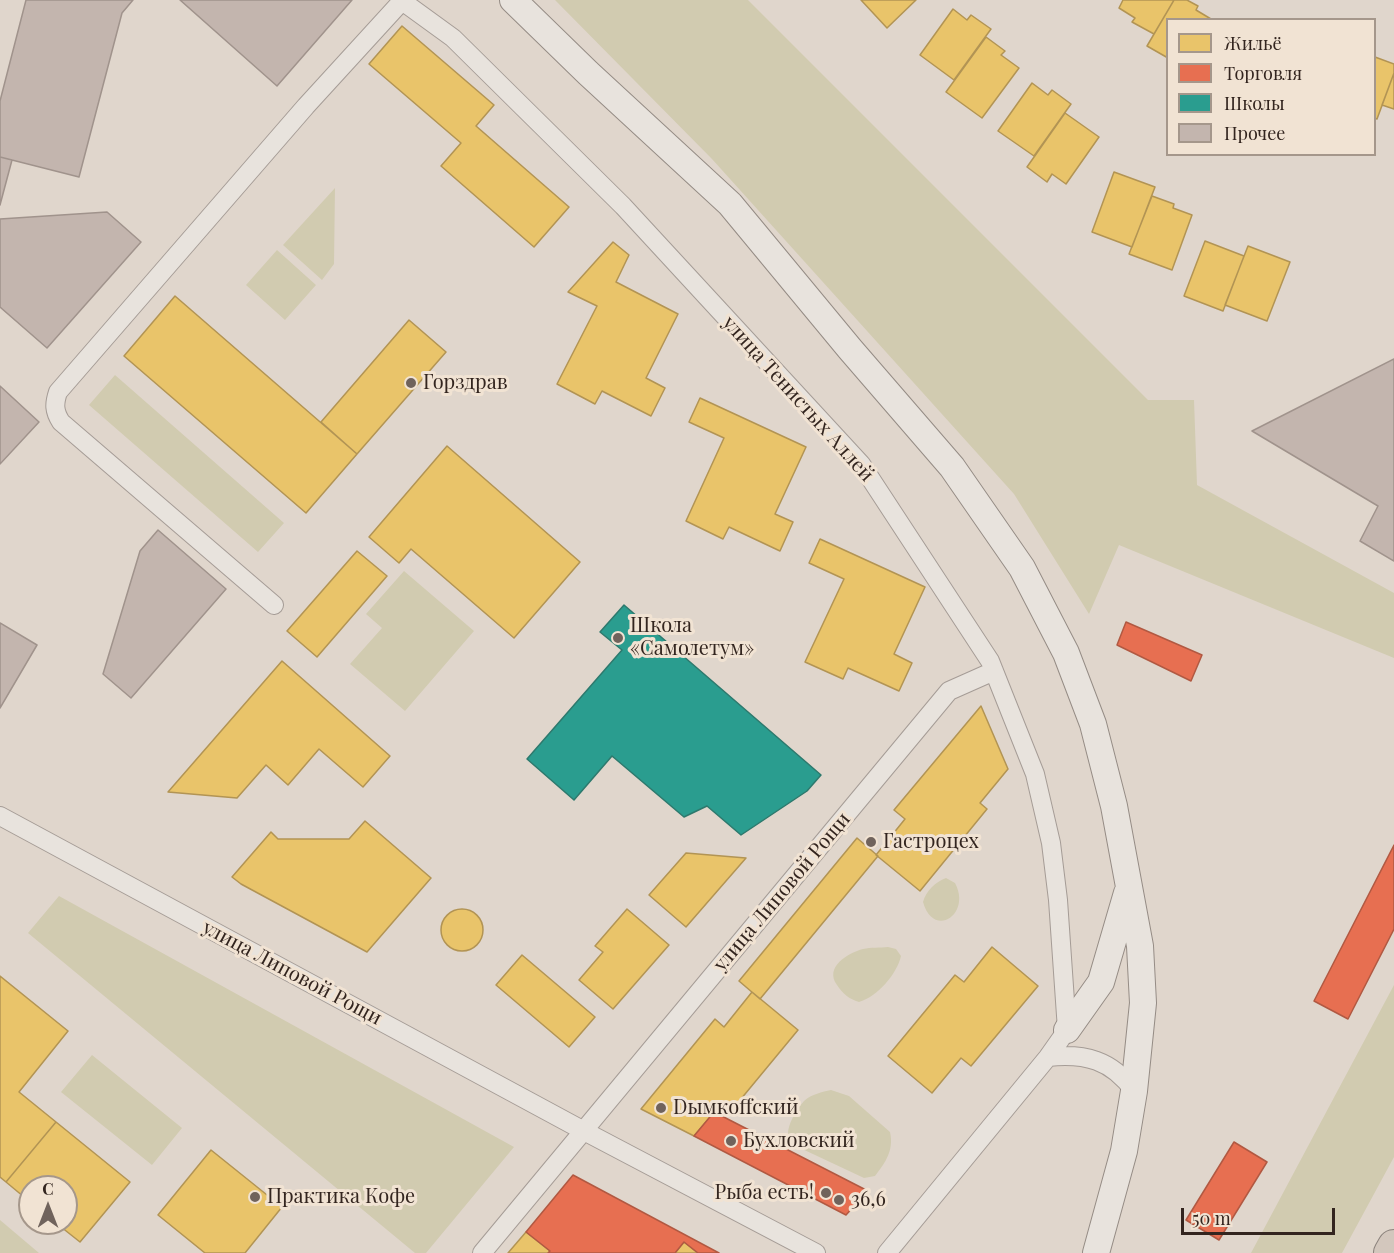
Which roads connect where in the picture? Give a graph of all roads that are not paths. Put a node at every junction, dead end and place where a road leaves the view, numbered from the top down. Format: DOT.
graph roads {
  1 [pos="513,0"];
  2 [pos="402,1"];
  3 [pos="274,605"];
  4 [pos="994,670"];
  5 [pos="0,816"];
  6 [pos="1128,890"];
  7 [pos="1067,1030"];
  8 [pos="1048,1057"];
  9 [pos="1134,1091"];
  10 [pos="584,1131"];
  11 [pos="1394,1246"];
  12 [pos="482,1253"];
  13 [pos="816,1253"];
  14 [pos="887,1253"];
  15 [pos="1096,1253"];
  16 [pos="1390,1253"];
  1 -- 6 [label="street"];
  2 -- 3 [label="street"];
  2 -- 4 [label="street, улица Тенистых Аллей"];
  4 -- 7 [label="street, улица Тенистых Аллей"];
  4 -- 10 [label="street, улица Липовой Рощи"];
  5 -- 10 [label="street, улица Липовой Рощи"];
  6 -- 7 [label="street"];
  6 -- 9 [label="street"];
  7 -- 8 [label="street"];
  8 -- 9 [label="street"];
  8 -- 14 [label="street"];
  9 -- 15 [label="street"];
  10 -- 12 [label="street, улица Липовой Рощи"];
  10 -- 13 [label="street"];
  11 -- 16 [label="highway"];
}
